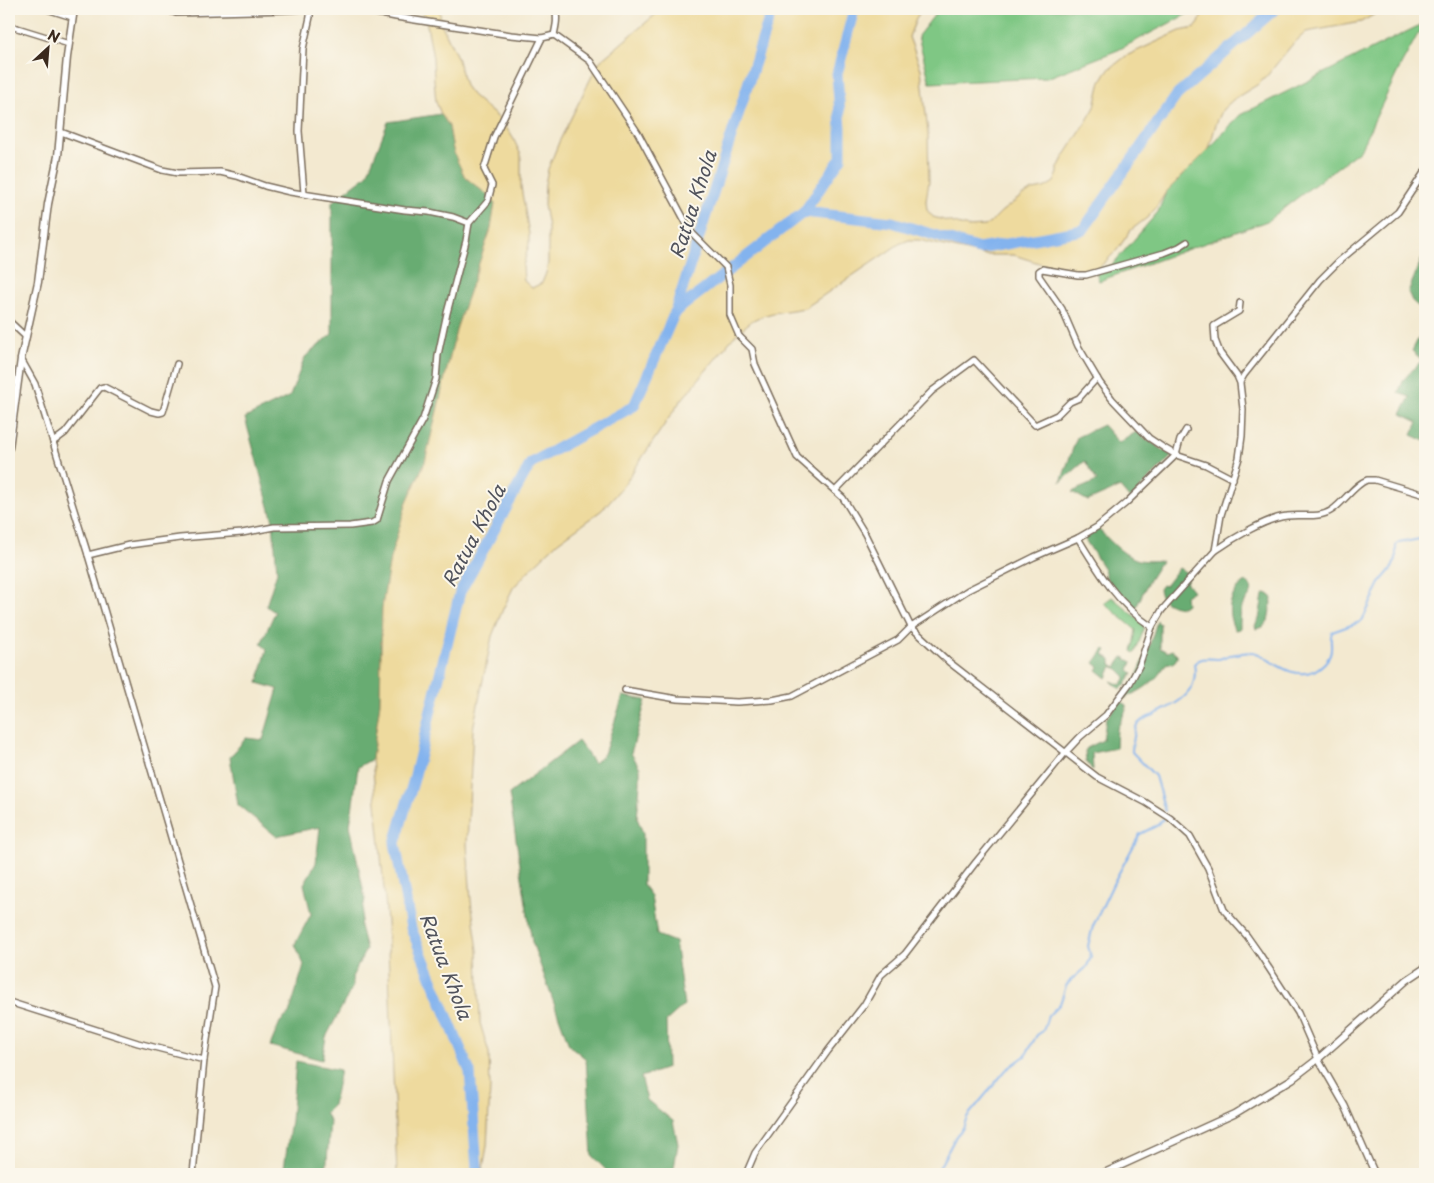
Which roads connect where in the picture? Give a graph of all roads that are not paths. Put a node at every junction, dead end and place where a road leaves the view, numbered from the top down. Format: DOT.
graph roads {
  1 [pos="47,9"];
  2 [pos="74,9"];
  3 [pos="164,9"];
  4 [pos="302,9"];
  5 [pos="310,9"];
  6 [pos="356,9"];
  7 [pos="555,9"];
  8 [pos="72,17"];
  9 [pos="14,27"];
  10 [pos="554,35"];
  11 [pos="542,38"];
  12 [pos="69,44"];
  13 [pos="61,132"];
  14 [pos="1425,171"];
  15 [pos="304,193"];
  16 [pos="469,223"];
  17 [pos="1187,242"];
  18 [pos="1240,303"];
  19 [pos="9,321"];
  20 [pos="26,337"];
  21 [pos="22,359"];
  22 [pos="177,364"];
  23 [pos="1097,378"];
  24 [pos="1240,383"];
  25 [pos="1186,430"];
  26 [pos="53,442"];
  27 [pos="9,448"];
  28 [pos="1176,455"];
  29 [pos="1233,479"];
  30 [pos="835,491"];
  31 [pos="1425,495"];
  32 [pos="1078,538"];
  33 [pos="1214,551"];
  34 [pos="88,555"];
  35 [pos="911,627"];
  36 [pos="1152,627"];
  37 [pos="625,690"];
  38 [pos="1065,753"];
  39 [pos="1425,968"];
  40 [pos="9,1002"];
  41 [pos="1318,1058"];
  42 [pos="204,1060"];
  43 [pos="193,1174"];
  44 [pos="746,1174"];
  45 [pos="1102,1174"];
  46 [pos="1375,1174"];
  1 -- 8 [label="street"];
  2 -- 8 [label="street"];
  3 -- 4 [label="street"];
  5 -- 15 [label="street"];
  6 -- 11 [label="street"];
  7 -- 10 [label="street"];
  8 -- 12 [label="street"];
  9 -- 12 [label="street"];
  10 -- 11 [label="street"];
  10 -- 30 [label="street"];
  11 -- 16 [label="street"];
  12 -- 13 [label="street"];
  13 -- 15 [label="street"];
  13 -- 20 [label="street"];
  14 -- 24 [label="street"];
  15 -- 16 [label="street"];
  16 -- 34 [label="street"];
  17 -- 23 [label="street"];
  18 -- 24 [label="street"];
  19 -- 20 [label="street"];
  20 -- 21 [label="street"];
  21 -- 26 [label="street"];
  21 -- 27 [label="street"];
  22 -- 26 [label="street"];
  23 -- 28 [label="street"];
  23 -- 30 [label="street"];
  24 -- 29 [label="street"];
  25 -- 28 [label="street"];
  26 -- 34 [label="street"];
  28 -- 29 [label="street"];
  28 -- 32 [label="street"];
  29 -- 33 [label="street"];
  30 -- 35 [label="street"];
  31 -- 33 [label="street"];
  32 -- 35 [label="street"];
  32 -- 36 [label="street"];
  33 -- 36 [label="street"];
  34 -- 42 [label="street"];
  35 -- 37 [label="street"];
  35 -- 38 [label="street"];
  36 -- 38 [label="street"];
  38 -- 41 [label="street"];
  38 -- 44 [label="street"];
  39 -- 41 [label="street"];
  40 -- 42 [label="street"];
  41 -- 45 [label="street"];
  41 -- 46 [label="street"];
  42 -- 43 [label="street"];
}
